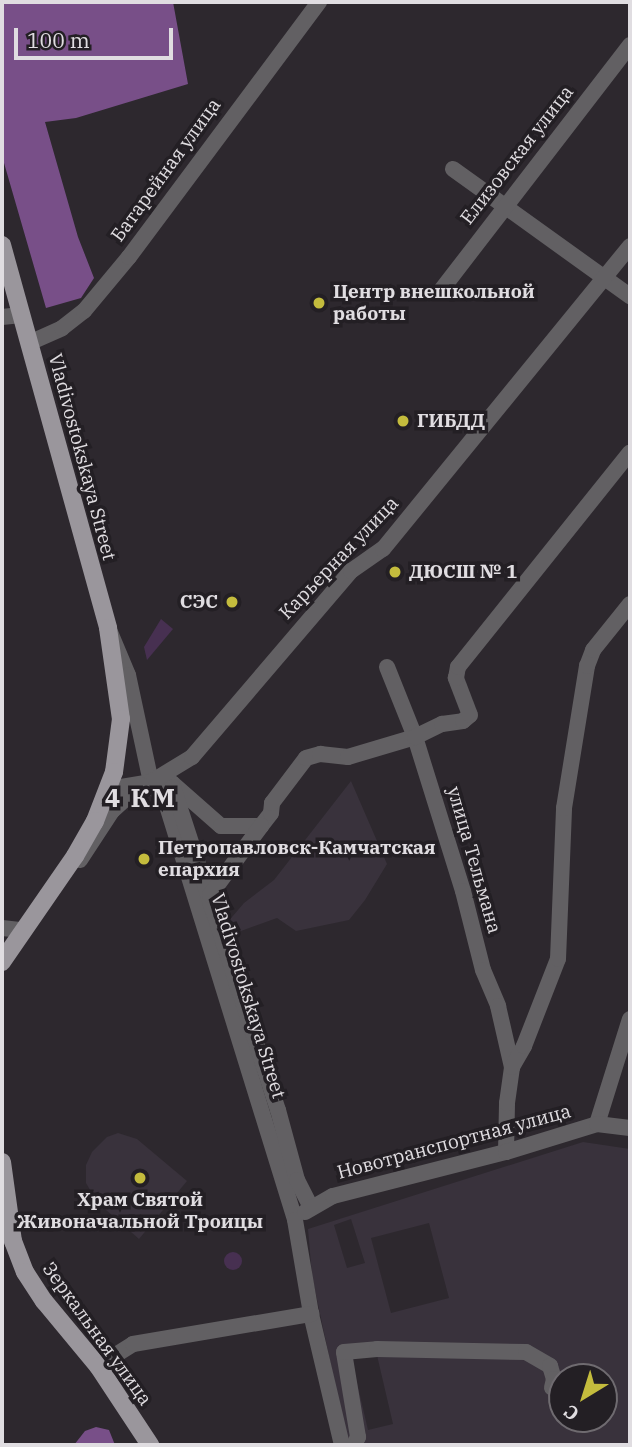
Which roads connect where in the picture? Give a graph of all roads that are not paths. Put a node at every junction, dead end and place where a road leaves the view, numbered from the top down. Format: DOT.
graph roads {
  1 [pos="319,2"];
  2 [pos="630,45"];
  3 [pos="453,169"];
  4 [pos="505,205"];
  5 [pos="2,244"];
  6 [pos="630,246"];
  7 [pos="606,278"];
  8 [pos="439,293"];
  9 [pos="630,296"];
  10 [pos="21,315"];
  11 [pos="2,317"];
  12 [pos="29,343"];
  13 [pos="630,452"];
  14 [pos="630,604"];
  15 [pos="108,628"];
  16 [pos="387,667"];
  17 [pos="415,737"];
  18 [pos="147,783"];
  19 [pos="172,783"];
  20 [pos="109,789"];
  21 [pos="261,826"];
  22 [pos="58,880"];
  23 [pos="210,895"];
  24 [pos="2,928"];
  25 [pos="22,930"];
  26 [pos="2,962"];
  27 [pos="630,1019"];
  28 [pos="513,1067"];
  29 [pos="597,1125"];
  30 [pos="630,1128"];
  31 [pos="506,1152"];
  32 [pos="2,1161"];
  33 [pos="311,1206"];
  34 [pos="295,1220"];
  35 [pos="311,1314"];
  36 [pos="548,1365"];
  37 [pos="98,1366"];
  38 [pos="150,1445"];
  39 [pos="342,1445"];
  40 [pos="354,1445"];
  1 -- 12 [label="street, Батарейная улица"];
  2 -- 4 [label="street, Елизовская улица"];
  3 -- 4 [label="street"];
  4 -- 7 [label="street"];
  4 -- 8 [label="street, Елизовская улица"];
  5 -- 10 [label="main road, Vladivostokskaya Street"];
  6 -- 7 [label="street, Карьерная улица"];
  7 -- 9 [label="street"];
  7 -- 18 [label="street, Карьерная улица"];
  10 -- 11 [label="street"];
  10 -- 12 [label="main road, Vladivostokskaya Street"];
  12 -- 15 [label="main road, Vladivostokskaya Street"];
  13 -- 17 [label="street"];
  14 -- 28 [label="street"];
  15 -- 18 [label="street, Vladivostokskaya Street"];
  15 -- 20 [label="main road"];
  16 -- 17 [label="street, улица Тельмана"];
  17 -- 21 [label="street"];
  17 -- 28 [label="street, улица Тельмана"];
  18 -- 19 [label="street"];
  18 -- 20 [label="street, Карьерная улица"];
  18 -- 22 [label="street, Карьерная улица"];
  18 -- 34 [label="street, Vladivostokskaya Street"];
  19 -- 21 [label="street"];
  19 -- 23 [label="street"];
  20 -- 22 [label="main road"];
  21 -- 23 [label="street"];
  22 -- 25 [label="main road"];
  23 -- 33 [label="street"];
  24 -- 25 [label="street"];
  25 -- 26 [label="main road"];
  27 -- 29 [label="street"];
  28 -- 31 [label="street"];
  29 -- 30 [label="street, Новотранспортная улица"];
  29 -- 31 [label="street, Новотранспортная улица"];
  31 -- 33 [label="street, Новотранспортная улица"];
  32 -- 37 [label="main road, Зеркальная улица"];
  33 -- 34 [label="street, Новотранспортная улица"];
  34 -- 35 [label="street, Vladivostokskaya Street"];
  35 -- 37 [label="street"];
  35 -- 39 [label="street, Vladivostokskaya Street"];
  36 -- 40 [label="street"];
  37 -- 38 [label="main road, Зеркальная улица"];
}
